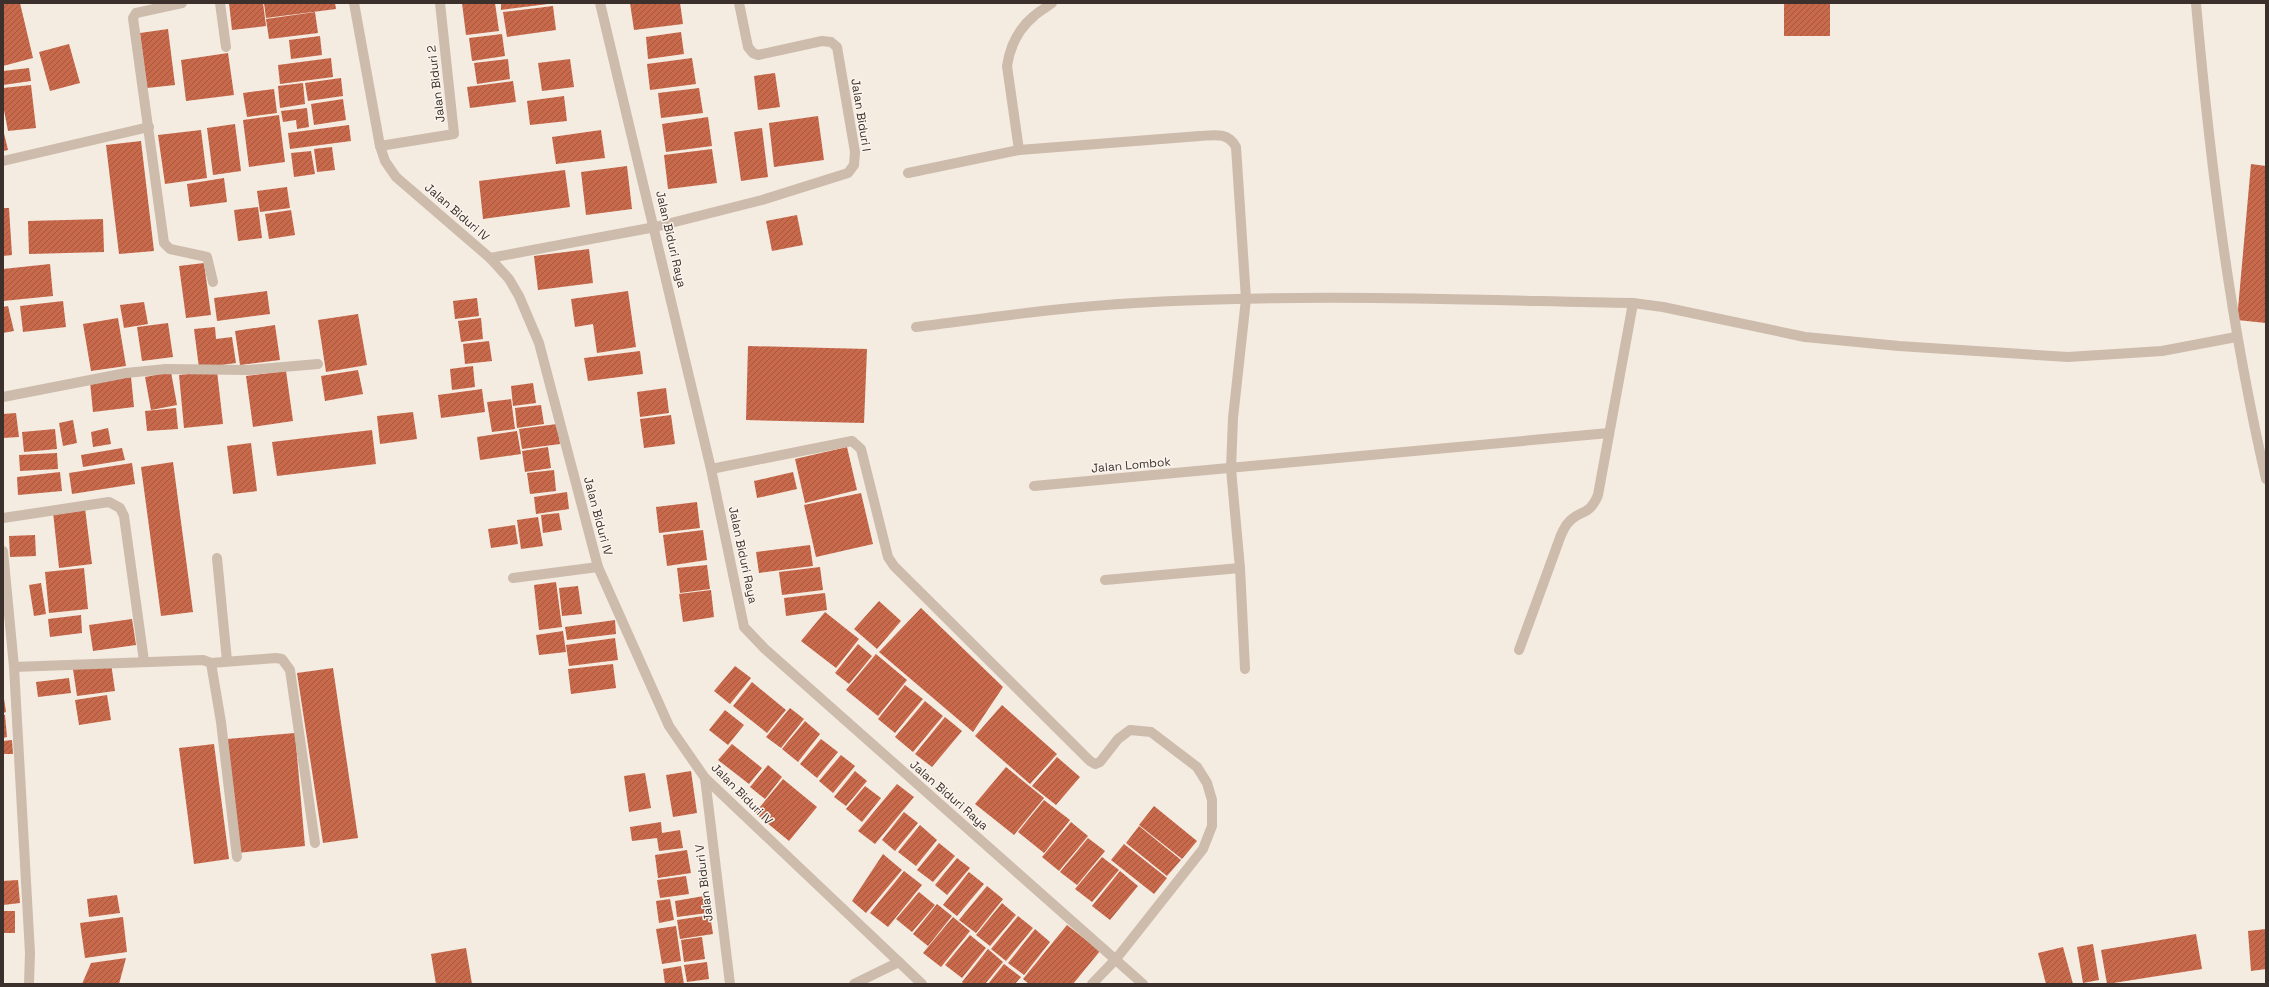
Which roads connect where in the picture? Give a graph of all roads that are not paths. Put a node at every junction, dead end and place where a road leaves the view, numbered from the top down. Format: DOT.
graph roads {
  1 [pos="182,3"];
  2 [pos="220,3"];
  3 [pos="354,3"];
  4 [pos="440,3"];
  5 [pos="600,3"];
  6 [pos="739,3"];
  7 [pos="1052,3"];
  8 [pos="2196,3"];
  9 [pos="226,47"];
  10 [pos="149,127"];
  11 [pos="380,146"];
  12 [pos="1020,150"];
  13 [pos="3,161"];
  14 [pos="908,173"];
  15 [pos="655,226"];
  16 [pos="490,258"];
  17 [pos="213,282"];
  18 [pos="1246,298"];
  19 [pos="1633,303"];
  20 [pos="916,327"];
  21 [pos="2236,337"];
  22 [pos="318,364"];
  23 [pos="3,397"];
  24 [pos="1609,433"];
  25 [pos="1231,469"];
  26 [pos="711,470"];
  27 [pos="2266,479"];
  28 [pos="1034,486"];
  29 [pos="3,518"];
  30 [pos="3,551"];
  31 [pos="217,558"];
  32 [pos="598,567"];
  33 [pos="1240,568"];
  34 [pos="513,578"];
  35 [pos="1105,580"];
  36 [pos="1519,650"];
  37 [pos="144,661"];
  38 [pos="227,661"];
  39 [pos="210,663"];
  40 [pos="14,667"];
  41 [pos="1245,669"];
  42 [pos="705,778"];
  43 [pos="315,843"];
  44 [pos="237,857"];
  45 [pos="1116,959"];
  46 [pos="899,962"];
  47 [pos="29,984"];
  48 [pos="730,984"];
  49 [pos="854,984"];
  50 [pos="922,984"];
  51 [pos="1092,984"];
  52 [pos="1142,984"];
  1 -- 10 [label="street"];
  2 -- 9 [label="street"];
  3 -- 11 [label="street, Jalan Biduri IV"];
  4 -- 11 [label="street, Jalan Biduri 2"];
  5 -- 15 [label="street, Jalan Biduri Raya"];
  6 -- 15 [label="street, Jalan Biduri I"];
  7 -- 12 [label="street"];
  8 -- 21 [label="street"];
  10 -- 13 [label="street"];
  10 -- 17 [label="street"];
  11 -- 16 [label="street, Jalan Biduri IV"];
  12 -- 14 [label="street"];
  12 -- 18 [label="street"];
  15 -- 16 [label="street"];
  15 -- 26 [label="street, Jalan Biduri Raya"];
  16 -- 32 [label="street, Jalan Biduri IV"];
  18 -- 19 [label="street"];
  18 -- 20 [label="street"];
  18 -- 25 [label="street"];
  19 -- 21 [label="street"];
  19 -- 24 [label="street"];
  21 -- 27 [label="street"];
  22 -- 23 [label="street"];
  24 -- 25 [label="street, Jalan Lombok"];
  24 -- 36 [label="street"];
  25 -- 28 [label="street, Jalan Lombok"];
  25 -- 33 [label="street"];
  26 -- 45 [label="street, Jalan Biduri Raya"];
  26 -- 45 [label="street"];
  29 -- 37 [label="street"];
  30 -- 40 [label="street"];
  31 -- 38 [label="street"];
  32 -- 34 [label="street"];
  32 -- 42 [label="street, Jalan Biduri IV"];
  33 -- 35 [label="street"];
  33 -- 41 [label="street"];
  37 -- 39 [label="street"];
  37 -- 40 [label="street"];
  38 -- 39 [label="street"];
  38 -- 43 [label="street"];
  39 -- 44 [label="street"];
  40 -- 47 [label="street"];
  42 -- 46 [label="street, Jalan Biduri IV"];
  42 -- 48 [label="street, Jalan Biduri V"];
  45 -- 51 [label="street"];
  45 -- 52 [label="street, Jalan Biduri Raya"];
  46 -- 49 [label="street"];
  46 -- 50 [label="street, Jalan Biduri IV"];
}
